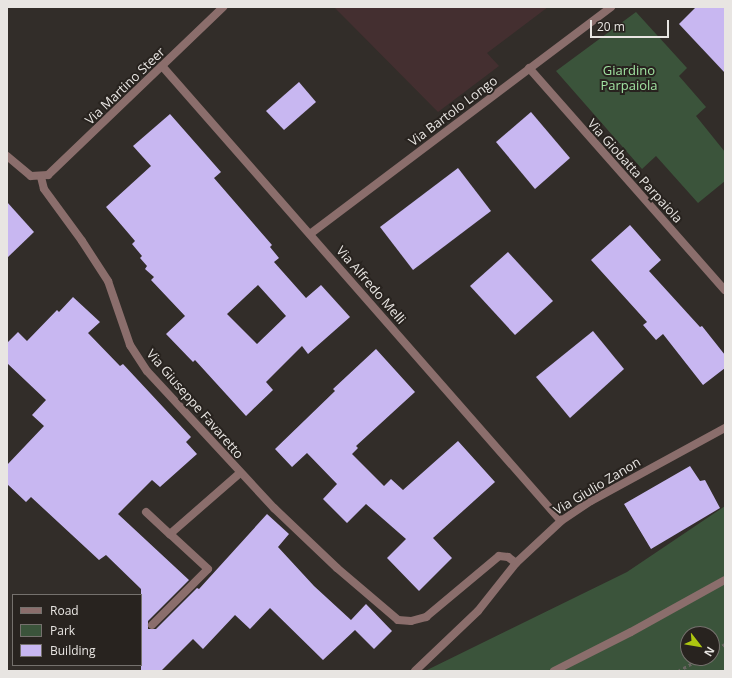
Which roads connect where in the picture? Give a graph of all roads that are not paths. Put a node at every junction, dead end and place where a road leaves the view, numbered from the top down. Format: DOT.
graph roads {
  1 [pos="223,7"];
  2 [pos="611,7"];
  3 [pos="162,66"];
  4 [pos="529,68"];
  5 [pos="7,156"];
  6 [pos="41,177"];
  7 [pos="310,234"];
  8 [pos="725,290"];
  9 [pos="725,428"];
  10 [pos="240,473"];
  11 [pos="146,512"];
  12 [pos="561,521"];
  13 [pos="170,534"];
  14 [pos="516,563"];
  15 [pos="725,580"];
  16 [pos="152,625"];
  17 [pos="414,671"];
  18 [pos="554,671"];
  1 -- 3 [label="street, Via Martino Steer"];
  2 -- 4 [label="street, Via Bartolo Longo"];
  3 -- 6 [label="street, Via Martino Steer"];
  3 -- 7 [label="street, Via Alfredo Melli"];
  4 -- 7 [label="street, Via Bartolo Longo"];
  4 -- 8 [label="street, Via Giobatta Parpaiola"];
  5 -- 6 [label="street"];
  6 -- 10 [label="street, Via Giuseppe Favaretto"];
  7 -- 12 [label="street, Via Alfredo Melli"];
  9 -- 12 [label="street, Via Giulio Zanon"];
  10 -- 13 [label="street, Via Giuseppe Favaretto"];
  10 -- 14 [label="street, Via Giuseppe Favaretto"];
  11 -- 13 [label="street"];
  12 -- 14 [label="street, Via Giulio Zanon"];
  13 -- 16 [label="street"];
  14 -- 17 [label="street, Via Giulio Zanon"];
  15 -- 18 [label="street"];
}
